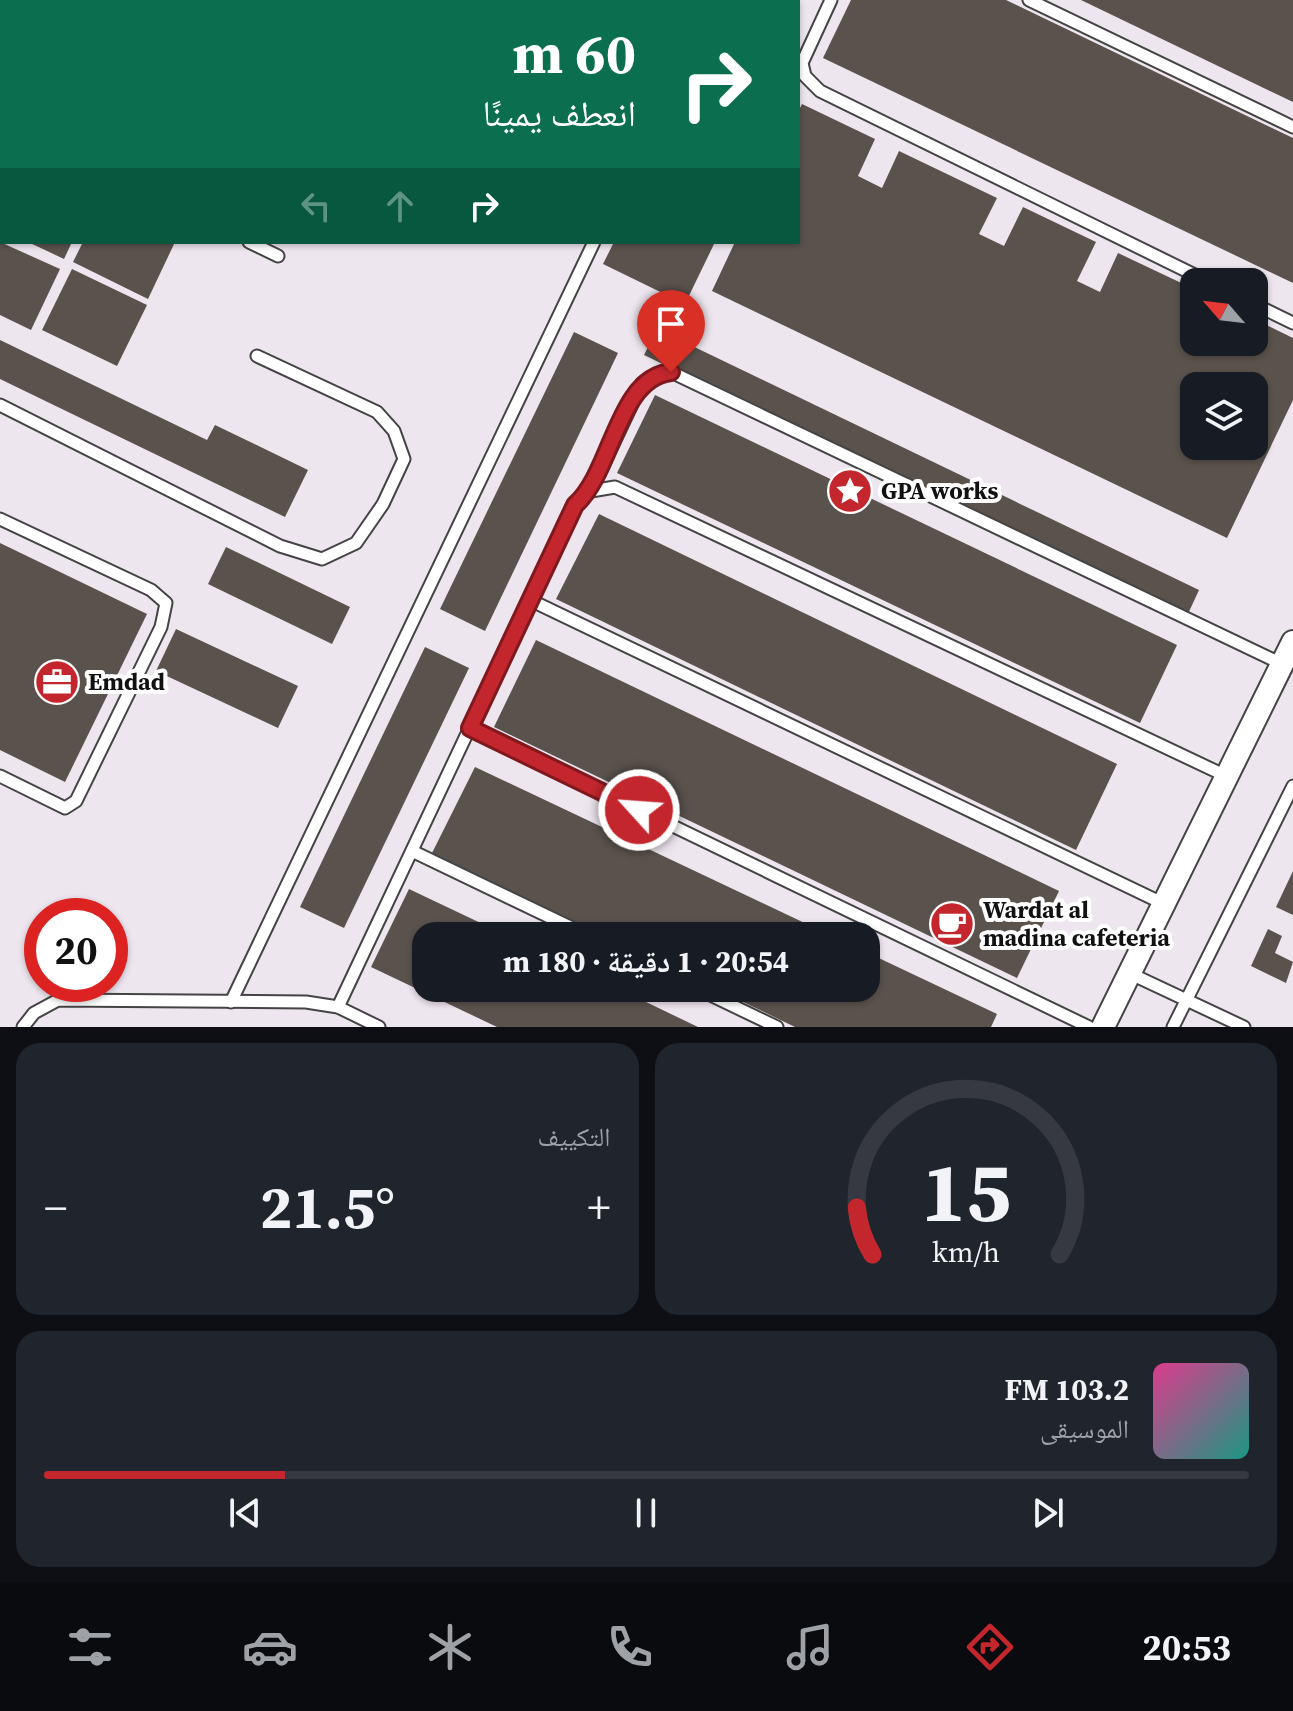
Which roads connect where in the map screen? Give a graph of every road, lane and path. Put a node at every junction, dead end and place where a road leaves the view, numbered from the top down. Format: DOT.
graph roads {
  1 [pos="831,0"];
  2 [pos="1029,0"];
  3 [pos="1293,127"];
  4 [pos="253,244"];
  5 [pos="593,244"];
  6 [pos="278,256"];
  7 [pos="1180,268"];
  8 [pos="1268,311"];
  9 [pos="1293,323"];
  10 [pos="257,356"];
  11 [pos="0,405"];
  12 [pos="591,491"];
  13 [pos="0,519"];
  14 [pos="530,600"];
  15 [pos="1293,642"];
  16 [pos="1282,664"];
  17 [pos="470,728"];
  18 [pos="0,776"];
  19 [pos="1226,776"];
  20 [pos="1293,786"];
  21 [pos="412,851"];
  22 [pos="1162,903"];
  23 [pos="560,922"];
  24 [pos="1128,973"];
  25 [pos="1186,1000"];
  26 [pos="231,1002"];
  27 [pos="725,1002"];
  28 [pos="338,1007"];
  29 [pos="23,1027"];
  30 [pos="379,1027"];
  31 [pos="777,1027"];
  32 [pos="1089,1027"];
  33 [pos="1103,1027"];
  34 [pos="1173,1027"];
  35 [pos="1244,1027"];
  1 -- 7 [label="lane"];
  2 -- 3 [label="lane"];
  4 -- 6 [label="lane"];
  5 -- 26 [label="lane"];
  8 -- 9 [label="lane"];
  10 -- 11 [label="lane"];
  12 -- 14 [label="lane"];
  12 -- 16 [label="lane"];
  12 -- 19 [label="lane"];
  13 -- 18 [label="lane"];
  14 -- 17 [label="lane"];
  14 -- 22 [label="lane"];
  15 -- 16 [label="street"];
  16 -- 19 [label="street"];
  17 -- 21 [label="lane"];
  17 -- 32 [label="lane"];
  19 -- 22 [label="street"];
  20 -- 25 [label="lane"];
  21 -- 23 [label="lane"];
  21 -- 28 [label="lane"];
  22 -- 24 [label="street"];
  24 -- 25 [label="lane"];
  24 -- 33 [label="street"];
  25 -- 34 [label="lane"];
  25 -- 35 [label="lane"];
  26 -- 28 [label="lane"];
  26 -- 29 [label="lane"];
  27 -- 31 [label="lane"];
  28 -- 30 [label="lane"];
}
